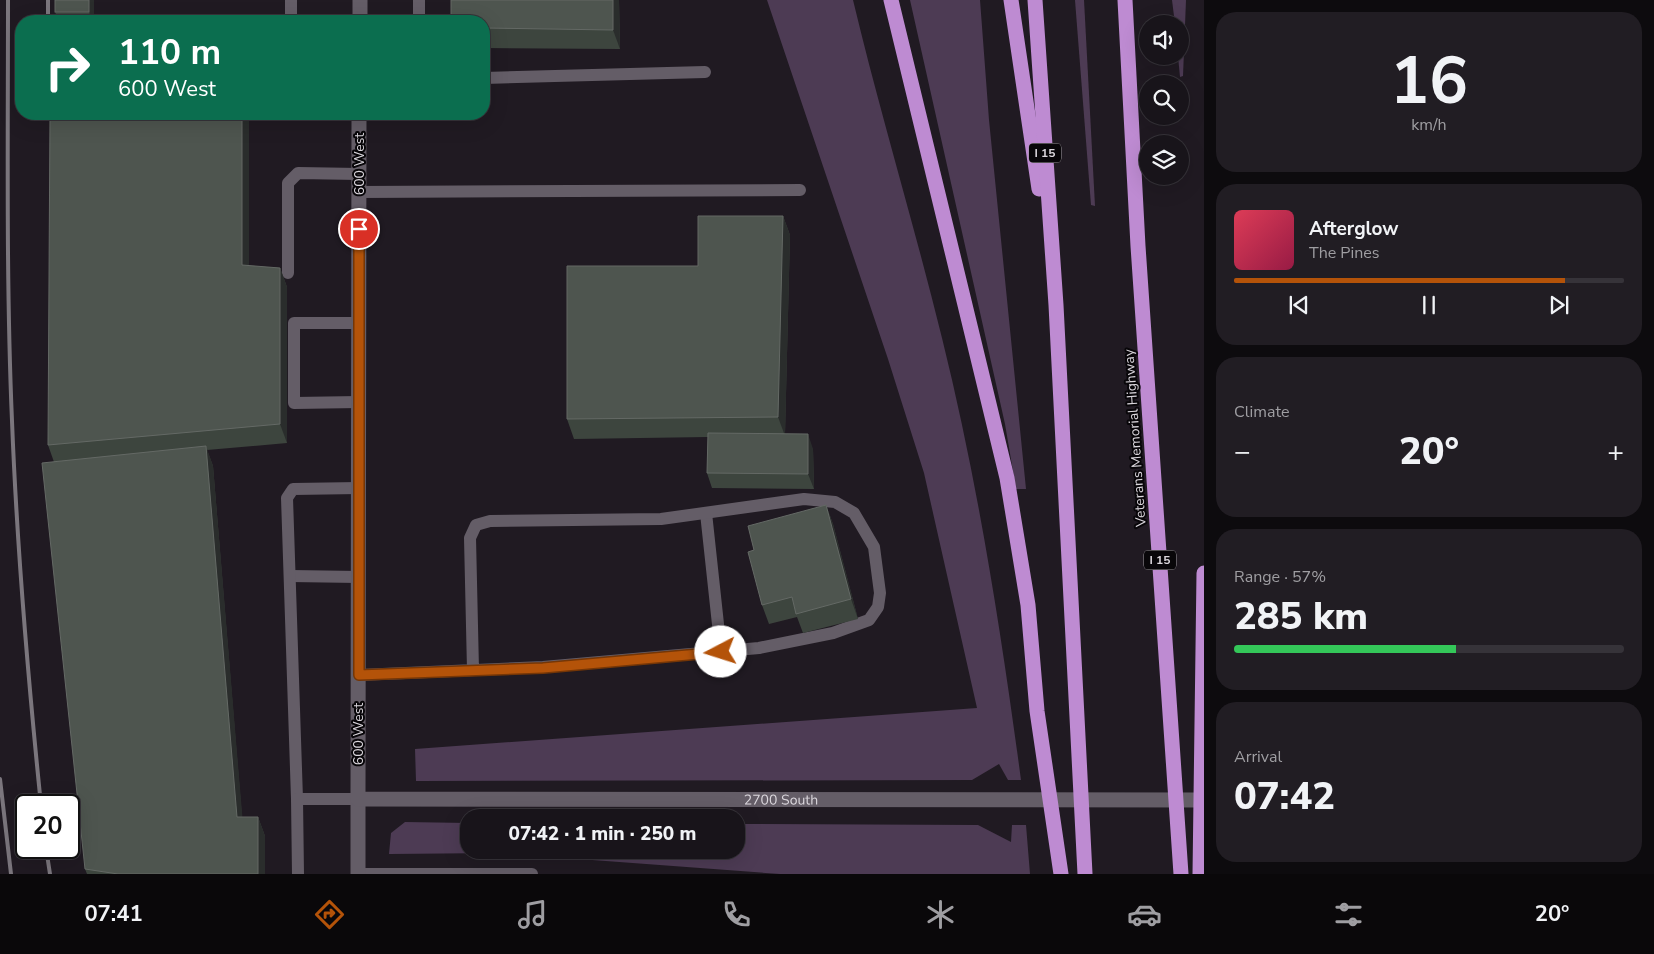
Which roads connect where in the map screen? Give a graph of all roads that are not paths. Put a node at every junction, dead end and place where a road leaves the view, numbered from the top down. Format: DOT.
graph roads {
  1 [pos="291,0"];
  2 [pos="360,0"];
  3 [pos="419,0"];
  4 [pos="891,0"];
  5 [pos="1011,0"];
  6 [pos="1035,0"];
  7 [pos="1125,0"];
  8 [pos="291,15"];
  9 [pos="360,15"];
  10 [pos="419,15"];
  11 [pos="705,72"];
  12 [pos="490,78"];
  13 [pos="359,120"];
  14 [pos="359,174"];
  15 [pos="800,190"];
  16 [pos="359,192"];
  17 [pos="288,273"];
  18 [pos="1056,306"];
  19 [pos="359,322"];
  20 [pos="359,402"];
  21 [pos="359,488"];
  22 [pos="706,513"];
  23 [pos="1204,573"];
  24 [pos="290,576"];
  25 [pos="359,577"];
  26 [pos="721,652"];
  27 [pos="473,670"];
  28 [pos="359,675"];
  29 [pos="297,799"];
  30 [pos="358,799"];
  31 [pos="1204,800"];
  32 [pos="298,874"];
  33 [pos="358,874"];
  34 [pos="525,874"];
  35 [pos="532,874"];
  36 [pos="1061,874"];
  37 [pos="1084,874"];
  38 [pos="1181,874"];
  39 [pos="1200,874"];
  1 -- 8 [label="lane"];
  2 -- 9 [label="street"];
  3 -- 10 [label="lane"];
  4 -- 36 [label="highway"];
  5 -- 18 [label="highway"];
  6 -- 18 [label="highway, I 15"];
  7 -- 38 [label="highway, Veterans Memorial Highway / I 15"];
  11 -- 12 [label="lane"];
  13 -- 14 [label="street, 600 West"];
  14 -- 16 [label="street, 600 West"];
  14 -- 17 [label="lane"];
  15 -- 16 [label="lane"];
  16 -- 19 [label="street, 600 West"];
  18 -- 37 [label="highway, I 15"];
  19 -- 20 [label="street, 600 West"];
  19 -- 20 [label="lane"];
  20 -- 21 [label="street, 600 West"];
  21 -- 24 [label="lane"];
  21 -- 25 [label="street, 600 West"];
  22 -- 26 [label="lane"];
  22 -- 26 [label="lane"];
  22 -- 27 [label="lane"];
  23 -- 39 [label="highway"];
  24 -- 25 [label="lane"];
  24 -- 29 [label="lane"];
  25 -- 28 [label="street, 600 West"];
  26 -- 27 [label="lane"];
  27 -- 28 [label="lane"];
  28 -- 30 [label="street, 600 West"];
  29 -- 30 [label="lane"];
  29 -- 32 [label="lane"];
  30 -- 31 [label="street, 2700 South"];
  30 -- 33 [label="street, 600 West"];
  33 -- 34 [label="lane"];
  34 -- 35 [label="lane"];
}
